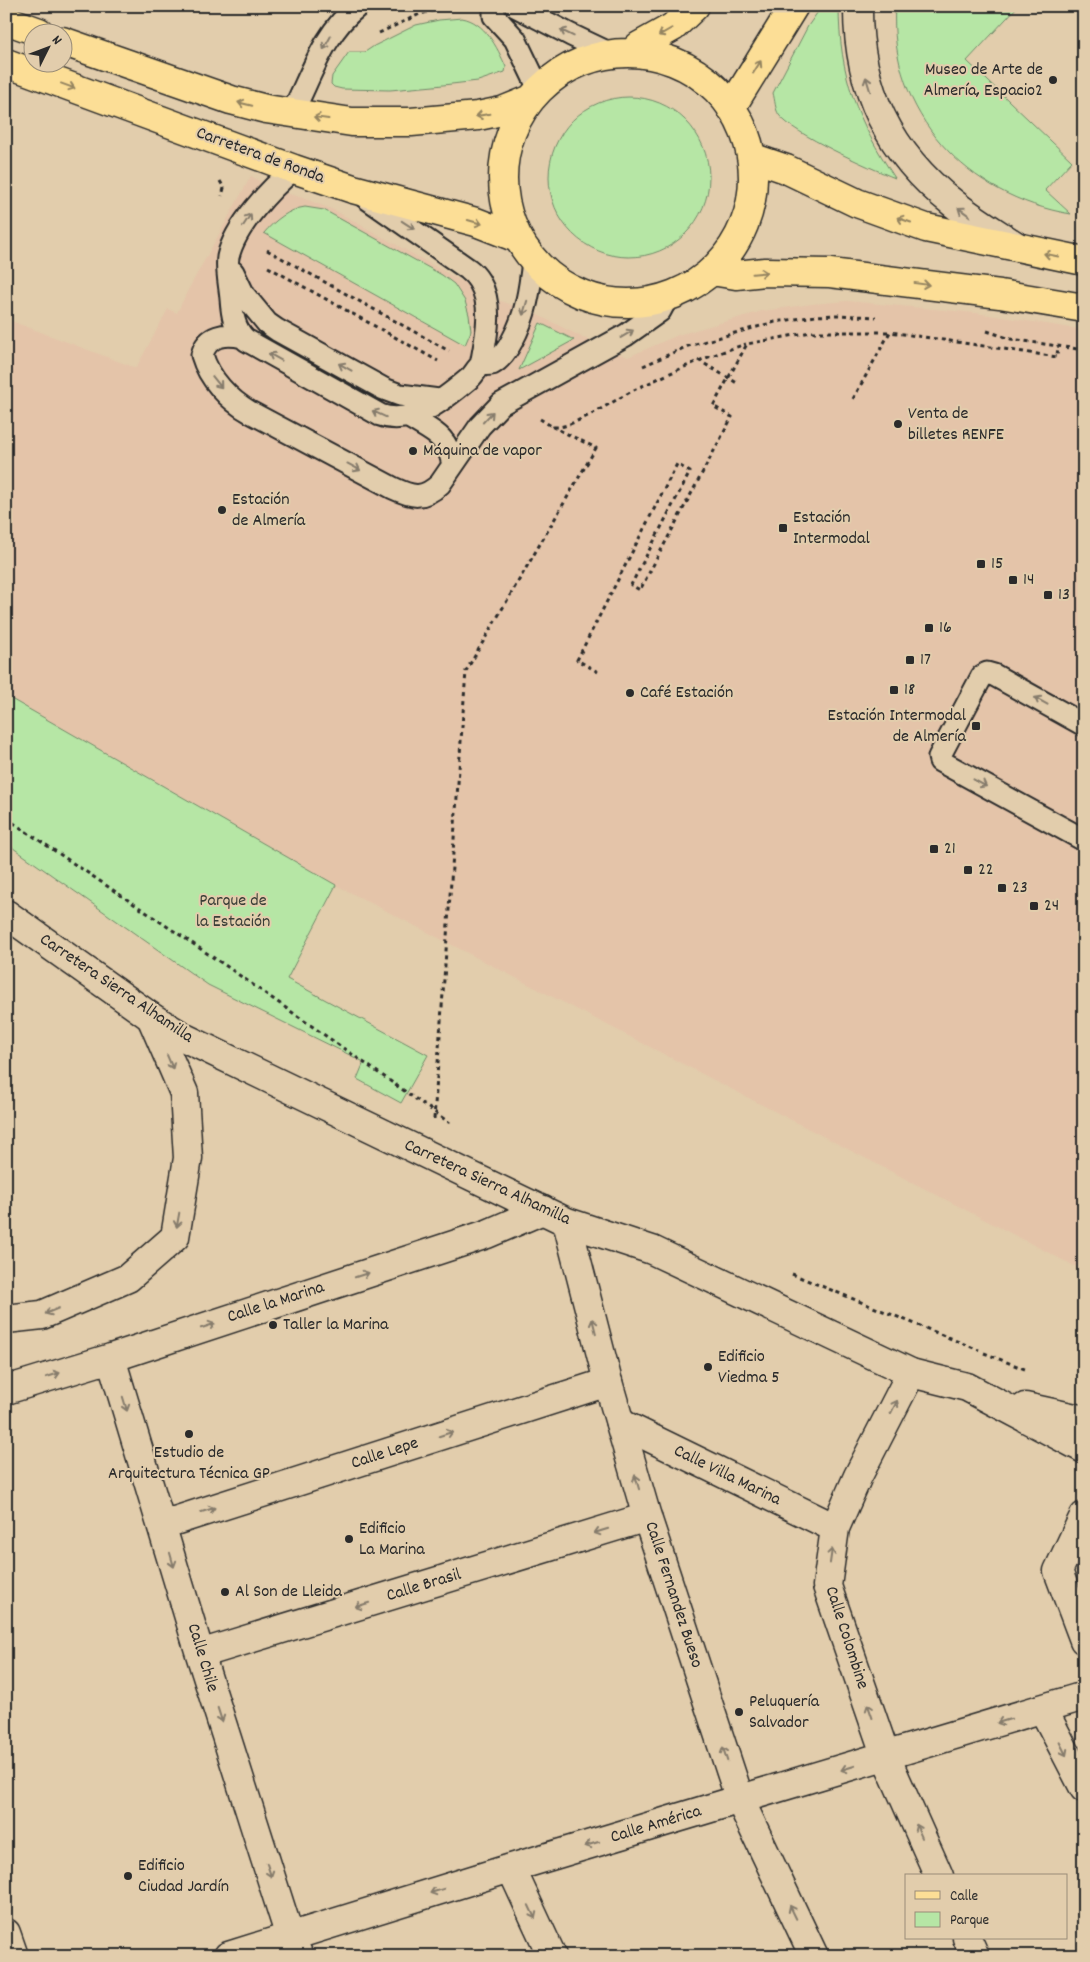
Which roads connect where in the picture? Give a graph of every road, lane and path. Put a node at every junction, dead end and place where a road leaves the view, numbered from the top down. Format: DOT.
graph roads {
  1 [pos="358,6"];
  2 [pos="453,6"];
  3 [pos="494,6"];
  4 [pos="515,6"];
  5 [pos="695,6"];
  6 [pos="794,6"];
  7 [pos="858,6"];
  8 [pos="6,20"];
  9 [pos="22,26"];
  10 [pos="373,38"];
  11 [pos="72,44"];
  12 [pos="622,53"];
  13 [pos="6,63"];
  14 [pos="534,94"];
  15 [pos="731,108"];
  16 [pos="292,114"];
  17 [pos="751,157"];
  18 [pos="294,169"];
  19 [pos="352,189"];
  20 [pos="517,238"];
  21 [pos="1019,248"];
  22 [pos="228,260"];
  23 [pos="534,260"];
  24 [pos="1084,261"];
  25 [pos="265,265"];
  26 [pos="712,271"];
  27 [pos="667,298"];
  28 [pos="1074,306"];
  29 [pos="878,318"];
  30 [pos="979,330"];
  31 [pos="890,332"];
  32 [pos="243,337"];
  33 [pos="747,344"];
  34 [pos="1058,346"];
  35 [pos="1084,350"];
  36 [pos="698,360"];
  37 [pos="481,365"];
  38 [pos="446,366"];
  39 [pos="639,368"];
  40 [pos="728,378"];
  41 [pos="737,383"];
  42 [pos="439,400"];
  43 [pos="853,400"];
  44 [pos="409,417"];
  45 [pos="537,418"];
  46 [pos="551,426"];
  47 [pos="453,465"];
  48 [pos="598,672"];
  49 [pos="1084,725"];
  50 [pos="6,818"];
  51 [pos="1084,840"];
  52 [pos="6,914"];
  53 [pos="151,1017"];
  54 [pos="431,1111"];
  55 [pos="431,1157"];
  56 [pos="543,1210"];
  57 [pos="567,1222"];
  58 [pos="6,1319"];
  59 [pos="111,1358"];
  60 [pos="911,1373"];
  61 [pos="608,1382"];
  62 [pos="6,1390"];
  63 [pos="994,1400"];
  64 [pos="1084,1420"];
  65 [pos="620,1423"];
  66 [pos="1084,1448"];
  67 [pos="1084,1516"];
  68 [pos="647,1517"];
  69 [pos="162,1525"];
  70 [pos="835,1528"];
  71 [pos="1084,1640"];
  72 [pos="200,1654"];
  73 [pos="1084,1696"];
  74 [pos="1043,1709"];
  75 [pos="886,1757"];
  76 [pos="1084,1788"];
  77 [pos="740,1800"];
  78 [pos="511,1868"];
  79 [pos="938,1874"];
  80 [pos="6,1933"];
  81 [pos="968,1940"];
  82 [pos="295,1946"];
  83 [pos="14,1956"];
  84 [pos="228,1956"];
  85 [pos="552,1956"];
  86 [pos="814,1956"];
  87 [pos="974,1956"];
  1 -- 16 [label="lane, one-way"];
  2 -- 10 [label="path"];
  3 -- 14 [label="lane"];
  12 -- 4 [label="lane, one-way"];
  5 -- 12 [label="main road, one-way"];
  15 -- 6 [label="main road, one-way"];
  21 -- 7 [label="street, one-way"];
  8 -- 9 [label="main road"];
  16 -- 11 [label="main road, one-way"];
  12 -- 14 [label="main road"];
  12 -- 15 [label="main road"];
  13 -- 18 [label="main road, Carretera de Ronda, one-way"];
  14 -- 16 [label="main road, one-way"];
  14 -- 20 [label="main road"];
  15 -- 17 [label="main road"];
  21 -- 17 [label="main road, one-way"];
  17 -- 26 [label="main road"];
  18 -- 19 [label="main road, Carretera de Ronda"];
  22 -- 18 [label="lane, one-way"];
  19 -- 20 [label="main road, Carretera de Ronda, one-way"];
  19 -- 37 [label="lane, one-way"];
  20 -- 23 [label="main road"];
  24 -- 21 [label="main road, one-way"];
  22 -- 32 [label="lane"];
  42 -- 22 [label="lane, one-way"];
  23 -- 27 [label="main road"];
  23 -- 37 [label="lane, one-way"];
  25 -- 38 [label="path"];
  26 -- 27 [label="main road"];
  26 -- 28 [label="main road, one-way"];
  47 -- 27 [label="lane, one-way"];
  28 -- 34 [label="path"];
  29 -- 39 [label="path"];
  30 -- 34 [label="path"];
  31 -- 33 [label="path"];
  31 -- 34 [label="path"];
  31 -- 43 [label="path"];
  44 -- 32 [label="lane, one-way"];
  32 -- 47 [label="lane, one-way"];
  33 -- 36 [label="path"];
  33 -- 40 [label="path"];
  34 -- 35 [label="path"];
  36 -- 40 [label="path"];
  36 -- 46 [label="path"];
  37 -- 42 [label="lane"];
  40 -- 41 [label="path"];
  40 -- 48 [label="path"];
  42 -- 44 [label="lane"];
  44 -- 47 [label="lane"];
  45 -- 46 [label="path"];
  46 -- 55 [label="path"];
  49 -- 51 [label="lane, one-way"];
  50 -- 54 [label="path"];
  52 -- 53 [label="street, Carretera Sierra Alhamilla"];
  53 -- 55 [label="street, Carretera Sierra Alhamilla"];
  53 -- 58 [label="street, one-way"];
  55 -- 56 [label="street, Carretera Sierra Alhamilla"];
  56 -- 57 [label="street, Carretera Sierra Alhamilla"];
  59 -- 56 [label="street, Calle la Marina, one-way"];
  57 -- 60 [label="street, Carretera Sierra Alhamilla"];
  61 -- 57 [label="street, Calle Fernandez Bueso, one-way"];
  62 -- 59 [label="street, Calle la Marina, one-way"];
  59 -- 69 [label="street, Calle Chile, one-way"];
  60 -- 63 [label="street, Carretera Sierra Alhamilla"];
  70 -- 60 [label="street, Calle Colombine, one-way"];
  61 -- 65 [label="street, Calle Fernandez Bueso"];
  69 -- 61 [label="street, Calle Lepe, one-way"];
  63 -- 64 [label="street, Carretera Sierra Alhamilla"];
  63 -- 66 [label="street, Carretera Sierra Alhamilla"];
  68 -- 65 [label="street, Calle Fernandez Bueso, one-way"];
  65 -- 70 [label="street, Calle Villa Marina"];
  67 -- 71 [label="street"];
  68 -- 72 [label="street, Calle Brasil, one-way"];
  77 -- 68 [label="street, Calle Fernandez Bueso, one-way"];
  69 -- 72 [label="street, Calle Chile, one-way"];
  75 -- 70 [label="street, Calle Colombine, one-way"];
  72 -- 82 [label="street, Calle Chile, one-way"];
  73 -- 74 [label="street, Calle América"];
  74 -- 75 [label="street, Calle América, one-way"];
  74 -- 76 [label="street, one-way"];
  75 -- 77 [label="street, Calle América, one-way"];
  79 -- 75 [label="street, Calle Colombine, one-way"];
  77 -- 78 [label="street, Calle América, one-way"];
  86 -- 77 [label="street, Calle Fernandez Bueso, one-way"];
  78 -- 82 [label="street, Calle América, one-way"];
  78 -- 85 [label="street, one-way"];
  80 -- 83 [label="street"];
  81 -- 87 [label="street"];
  82 -- 84 [label="street, Calle América"];
}
